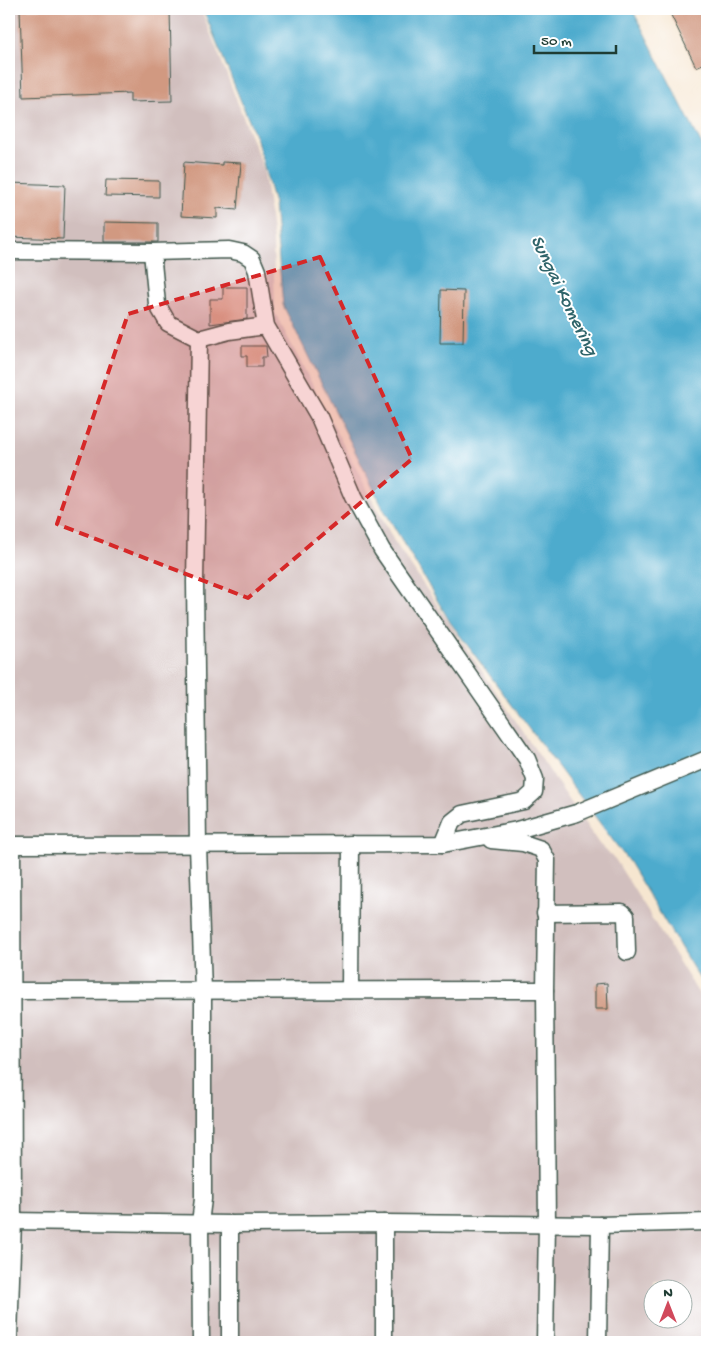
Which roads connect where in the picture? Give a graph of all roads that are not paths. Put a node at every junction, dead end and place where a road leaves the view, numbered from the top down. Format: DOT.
graph roads {
  1 [pos="9,251"];
  2 [pos="152,252"];
  3 [pos="266,326"];
  4 [pos="199,339"];
  5 [pos="707,759"];
  6 [pos="472,839"];
  7 [pos="351,844"];
  8 [pos="443,844"];
  9 [pos="10,845"];
  10 [pos="198,846"];
  11 [pos="545,913"];
  12 [pos="626,952"];
  13 [pos="350,990"];
  14 [pos="545,990"];
  15 [pos="11,991"];
  16 [pos="203,991"];
  17 [pos="11,1221"];
  18 [pos="707,1222"];
  19 [pos="200,1223"];
  20 [pos="384,1223"];
  21 [pos="230,1224"];
  22 [pos="547,1224"];
  23 [pos="600,1225"];
  24 [pos="9,1337"];
  25 [pos="201,1342"];
  26 [pos="230,1342"];
  27 [pos="384,1342"];
  28 [pos="544,1342"];
  29 [pos="598,1342"];
  1 -- 2 [label="lane"];
  2 -- 3 [label="lane"];
  2 -- 4 [label="lane"];
  3 -- 4 [label="lane"];
  3 -- 8 [label="lane"];
  4 -- 10 [label="lane"];
  5 -- 6 [label="lane"];
  6 -- 8 [label="lane"];
  6 -- 11 [label="lane"];
  7 -- 8 [label="lane"];
  7 -- 10 [label="lane"];
  7 -- 13 [label="lane"];
  9 -- 10 [label="lane"];
  9 -- 15 [label="lane"];
  10 -- 16 [label="lane"];
  11 -- 12 [label="lane"];
  11 -- 14 [label="lane"];
  13 -- 14 [label="lane"];
  13 -- 16 [label="lane"];
  14 -- 22 [label="lane"];
  15 -- 16 [label="lane"];
  15 -- 17 [label="lane"];
  16 -- 19 [label="lane"];
  17 -- 19 [label="lane"];
  17 -- 24 [label="lane"];
  18 -- 23 [label="lane"];
  19 -- 21 [label="lane"];
  19 -- 25 [label="lane"];
  20 -- 21 [label="lane"];
  20 -- 22 [label="lane"];
  20 -- 27 [label="lane"];
  21 -- 26 [label="lane"];
  22 -- 23 [label="lane"];
  22 -- 28 [label="lane"];
  23 -- 29 [label="lane"];
}
